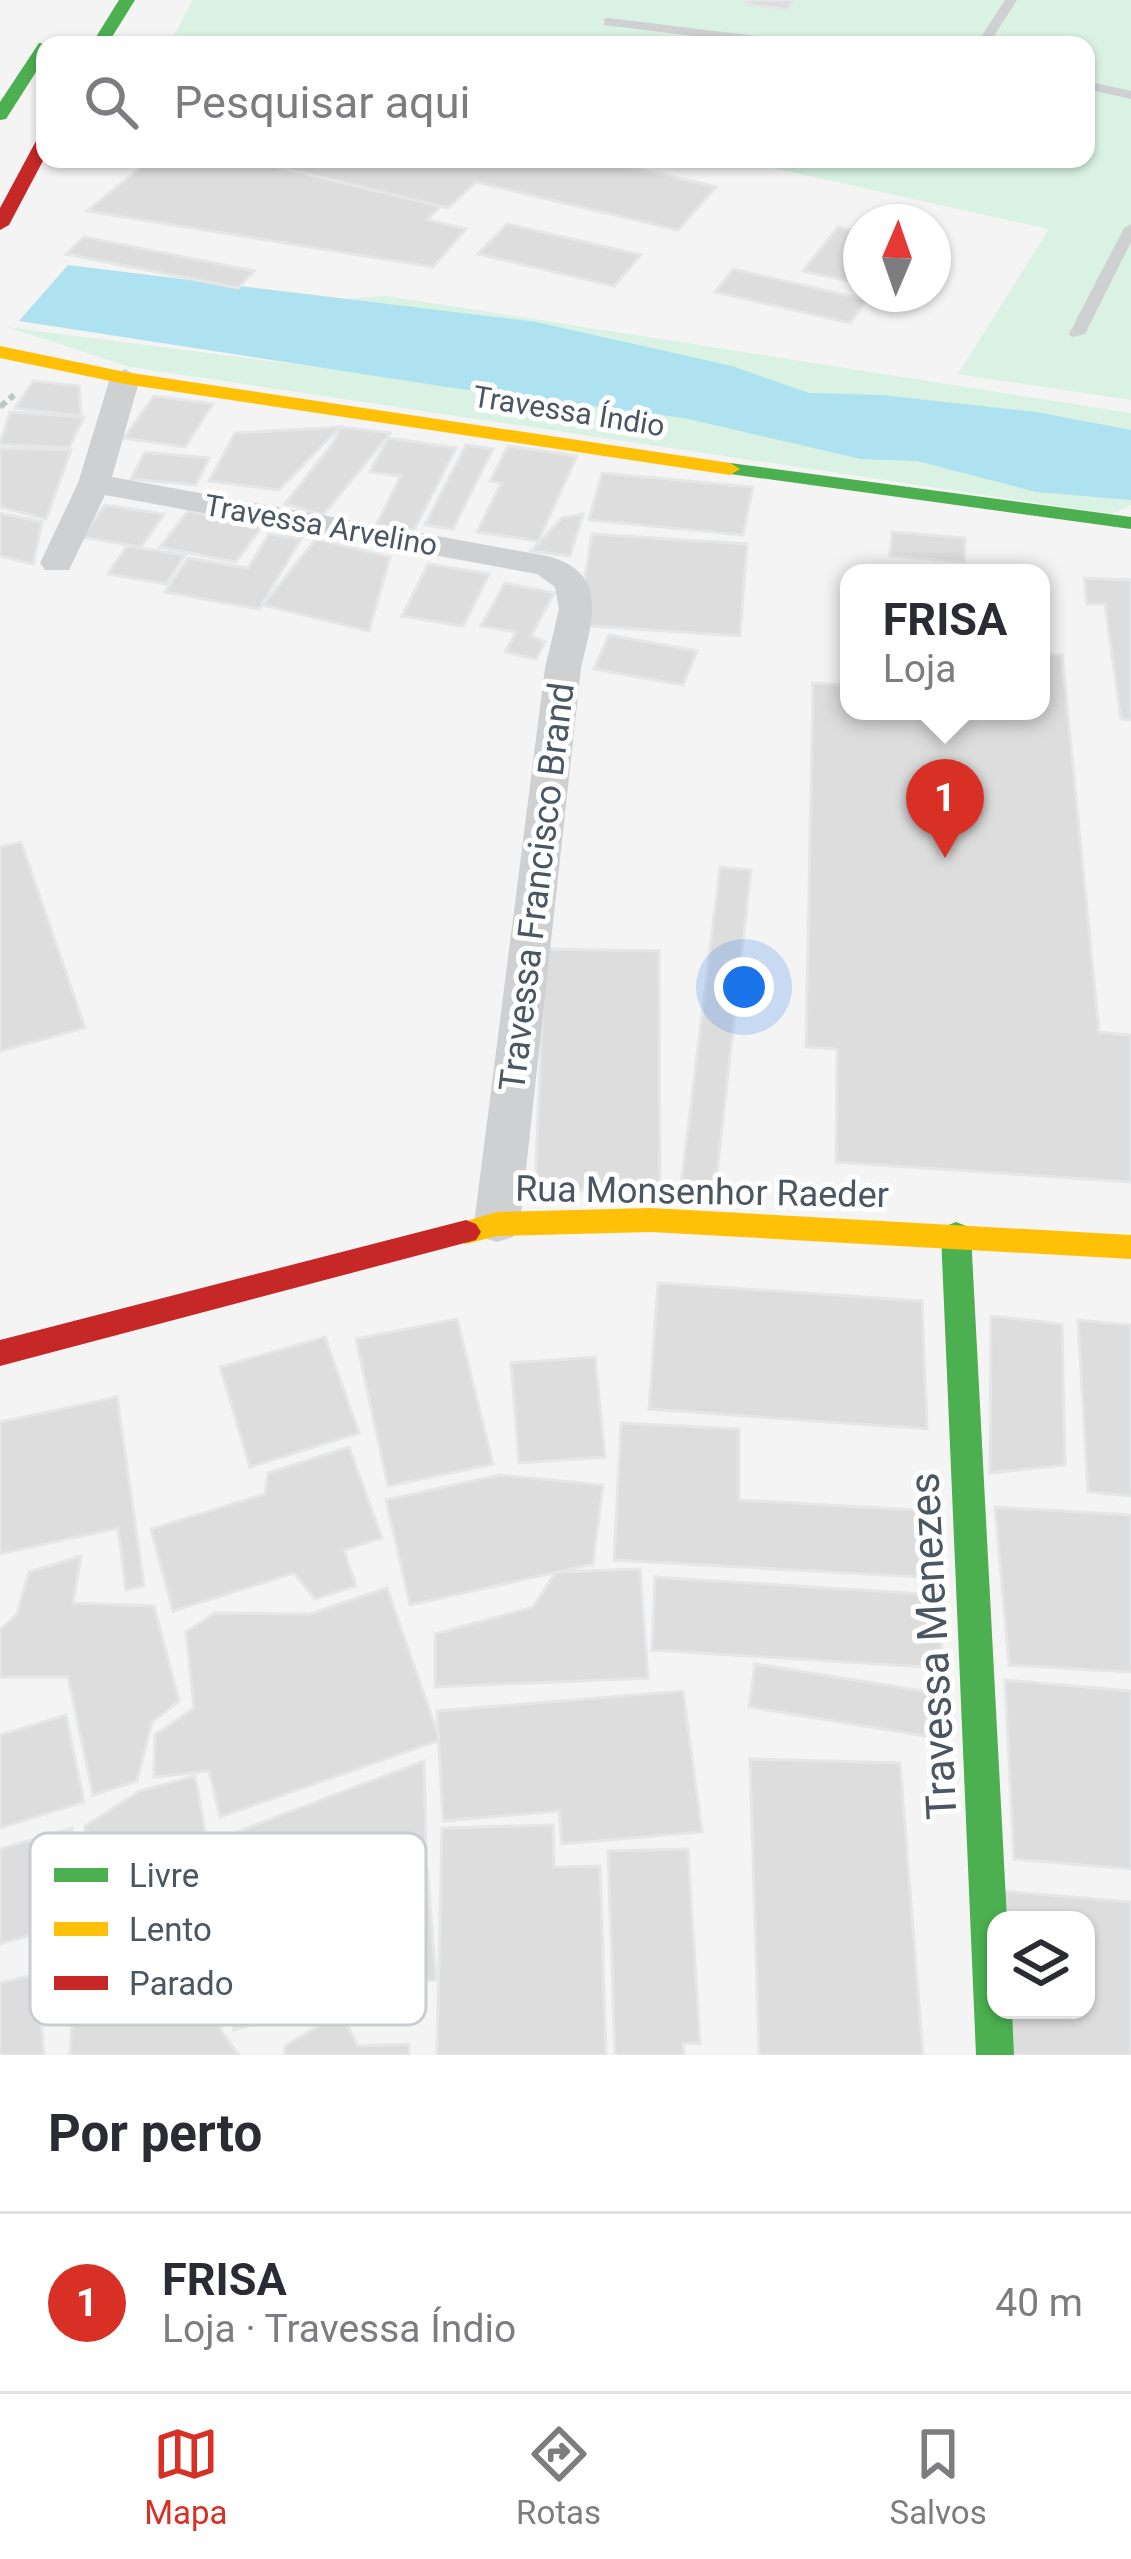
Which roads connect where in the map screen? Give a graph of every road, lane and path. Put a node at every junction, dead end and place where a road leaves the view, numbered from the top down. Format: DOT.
graph roads {
  1 [pos="128,0"];
  2 [pos="1011,0"];
  3 [pos="608,22"];
  4 [pos="105,36"];
  5 [pos="723,36"];
  6 [pos="988,36"];
  7 [pos="36,60"];
  8 [pos="1095,88"];
  9 [pos="1131,95"];
  10 [pos="0,115"];
  11 [pos="36,157"];
  12 [pos="0,225"];
  13 [pos="1131,228"];
  14 [pos="1077,334"];
  15 [pos="0,352"];
  16 [pos="125,378"];
  17 [pos="94,483"];
  18 [pos="1131,523"];
  19 [pos="57,563"];
  20 [pos="547,566"];
  21 [pos="497,1224"];
  22 [pos="956,1234"];
  23 [pos="1131,1247"];
  24 [pos="0,1353"];
  25 [pos="995,2055"];
  1 -- 4 [label="main road"];
  2 -- 6 [label="lane"];
  3 -- 5 [label="lane"];
  7 -- 10 [label="main road"];
  8 -- 9 [label="lane"];
  11 -- 12 [label="main road"];
  13 -- 14 [label="lane"];
  15 -- 16 [label="main road, Travessa Índio"];
  16 -- 17 [label="street"];
  16 -- 18 [label="main road, Travessa Índio"];
  17 -- 19 [label="street"];
  17 -- 20 [label="street, Travessa Arvelino"];
  20 -- 21 [label="street, Travessa Francisco Brand"];
  21 -- 22 [label="main road, Rua Monsenhor Raeder"];
  21 -- 24 [label="main road, Rua Monsenhor Raeder"];
  22 -- 23 [label="main road, Rua Monsenhor Raeder"];
  22 -- 25 [label="main road, Travessa Menezes"];
}
